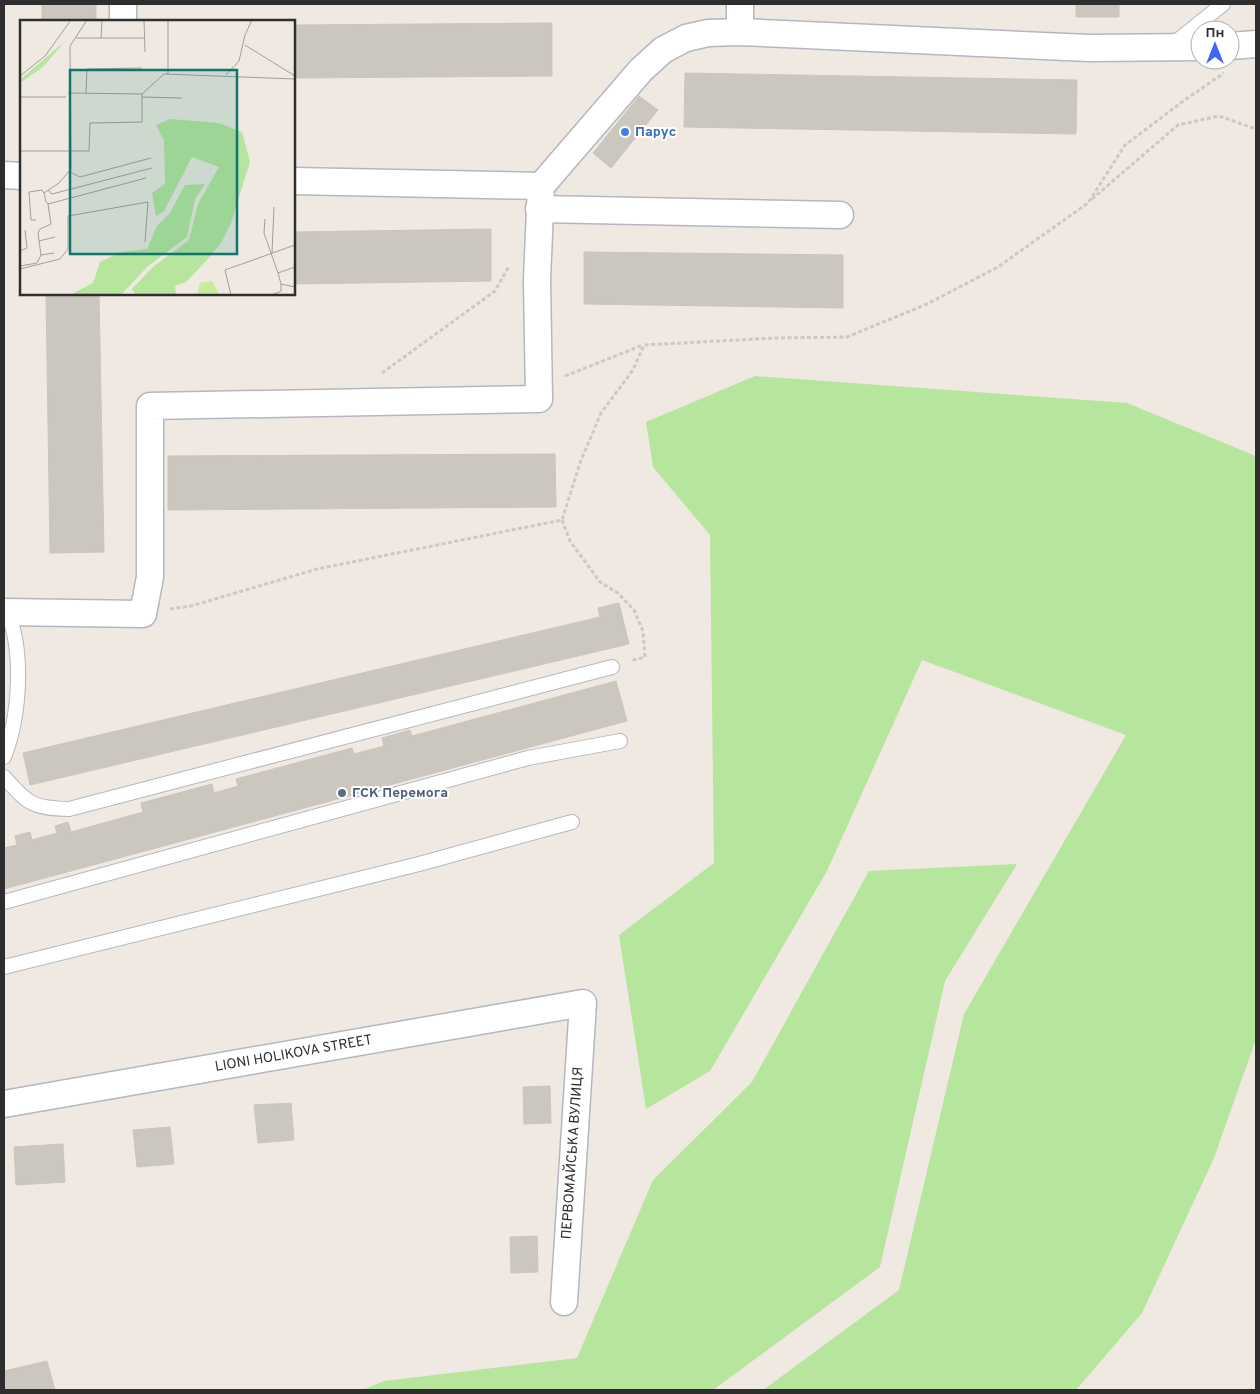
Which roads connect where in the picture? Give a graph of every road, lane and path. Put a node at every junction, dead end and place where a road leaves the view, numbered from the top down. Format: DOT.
graph roads {
  1 [pos="123,4"];
  2 [pos="740,4"];
  3 [pos="1223,4"];
  4 [pos="123,20"];
  5 [pos="740,32"];
  6 [pos="1256,44"];
  7 [pos="1190,48"];
  8 [pos="1167,49"];
  9 [pos="1240,52"];
  10 [pos="1217,70"];
  11 [pos="1256,129"];
  12 [pos="4,175"];
  13 [pos="20,176"];
  14 [pos="295,181"];
  15 [pos="1088,203"];
  16 [pos="539,207"];
  17 [pos="840,215"];
  18 [pos="644,345"];
  19 [pos="539,386"];
  20 [pos="346,401"];
  21 [pos="562,520"];
  22 [pos="5,609"];
  23 [pos="143,614"];
  24 [pos="612,667"];
  25 [pos="620,741"];
  26 [pos="4,757"];
  27 [pos="4,777"];
  28 [pos="572,822"];
  29 [pos="4,902"];
  30 [pos="4,968"];
  31 [pos="583,1003"];
  32 [pos="4,1104"];
  33 [pos="564,1302"];
  1 -- 4 [label="street"];
  2 -- 5 [label="street"];
  3 -- 8 [label="lane"];
  5 -- 8 [label="street"];
  5 -- 16 [label="street"];
  6 -- 9 [label="street"];
  7 -- 8 [label="street"];
  10 -- 15 [label="path"];
  11 -- 15 [label="path"];
  12 -- 13 [label="street"];
  14 -- 16 [label="street"];
  15 -- 18 [label="path"];
  16 -- 17 [label="street"];
  16 -- 19 [label="street"];
  16 -- 20 [label="path"];
  18 -- 19 [label="path"];
  18 -- 21 [label="path"];
  19 -- 20 [label="street"];
  20 -- 23 [label="street"];
  21 -- 23 [label="path"];
  21 -- 24 [label="path"];
  22 -- 23 [label="street"];
  22 -- 26 [label="lane"];
  24 -- 27 [label="lane"];
  25 -- 29 [label="lane"];
  28 -- 30 [label="lane"];
  31 -- 32 [label="street, LIONI HOLIKOVA STREET"];
  31 -- 33 [label="street, ПЕРВОМАЙСЬКА ВУЛИЦЯ"];
}
